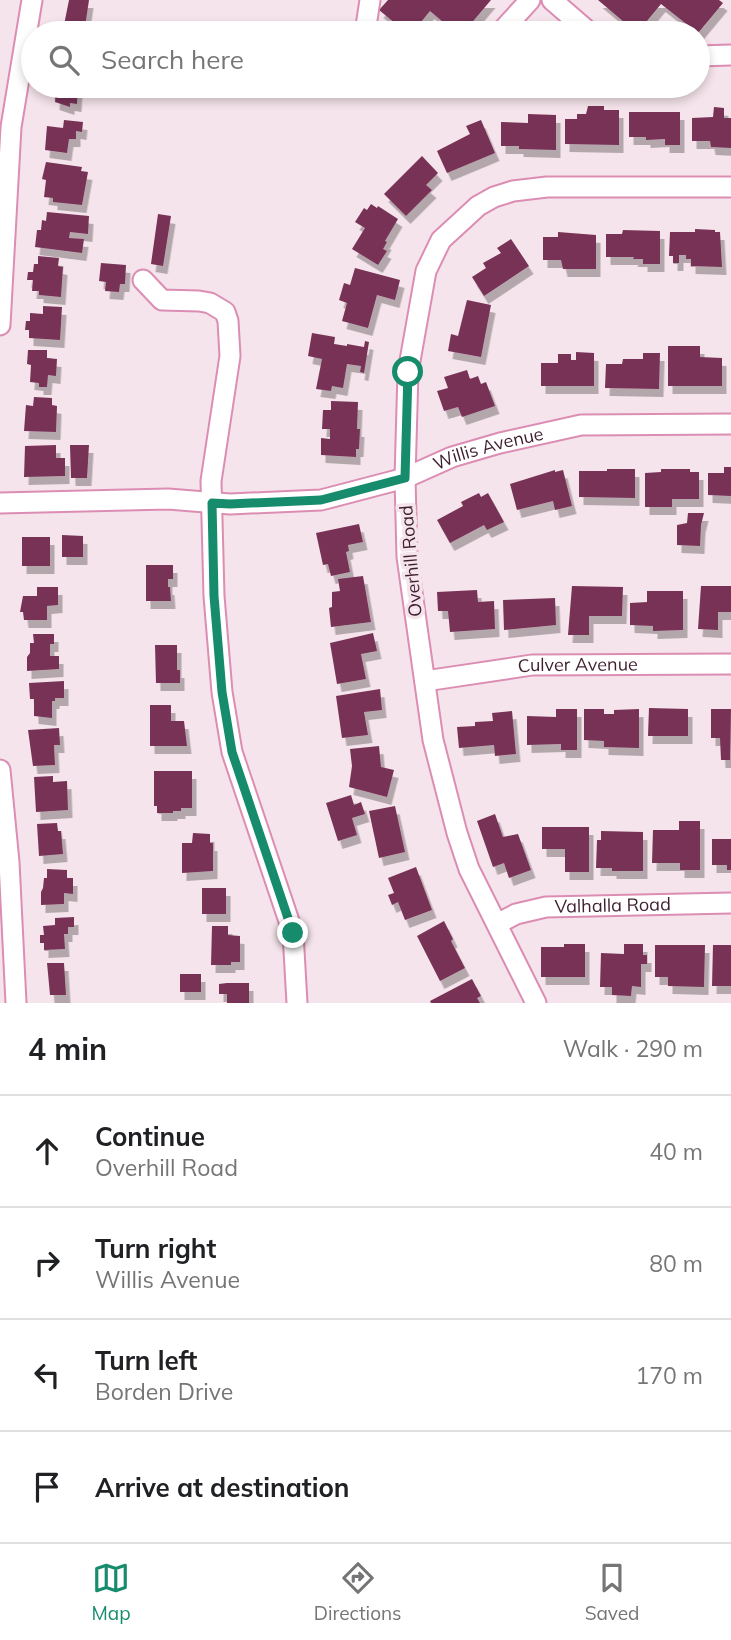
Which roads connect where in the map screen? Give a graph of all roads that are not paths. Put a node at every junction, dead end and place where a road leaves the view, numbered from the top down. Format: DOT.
graph roads {
  1 [pos="32,0"];
  2 [pos="370,0"];
  3 [pos="530,0"];
  4 [pos="552,0"];
  5 [pos="29,21"];
  6 [pos="367,21"];
  7 [pos="511,21"];
  8 [pos="576,21"];
  9 [pos="710,55"];
  10 [pos="731,55"];
  11 [pos="21,67"];
  12 [pos="731,187"];
  13 [pos="3,219"];
  14 [pos="144,280"];
  15 [pos="0,324"];
  16 [pos="731,424"];
  17 [pos="405,478"];
  18 [pos="0,503"];
  19 [pos="212,503"];
  20 [pos="731,664"];
  21 [pos="425,681"];
  22 [pos="0,770"];
  23 [pos="731,903"];
  24 [pos="497,924"];
  25 [pos="16,1003"];
  26 [pos="298,1003"];
  27 [pos="536,1003"];
  1 -- 5 [label="street"];
  2 -- 6 [label="street"];
  3 -- 7 [label="street"];
  4 -- 8 [label="street"];
  9 -- 10 [label="street"];
  11 -- 13 [label="street"];
  12 -- 17 [label="street, Overhill Road"];
  13 -- 15 [label="street"];
  14 -- 19 [label="street"];
  16 -- 17 [label="street, Willis Avenue"];
  17 -- 19 [label="street, Willis Avenue"];
  17 -- 21 [label="street, Overhill Road"];
  18 -- 19 [label="street, Willis Avenue"];
  19 -- 26 [label="street"];
  20 -- 21 [label="street, Culver Avenue"];
  21 -- 24 [label="street, Overhill Road"];
  22 -- 25 [label="street"];
  23 -- 24 [label="street, Valhalla Road"];
  24 -- 27 [label="street, Overhill Road"];
}
